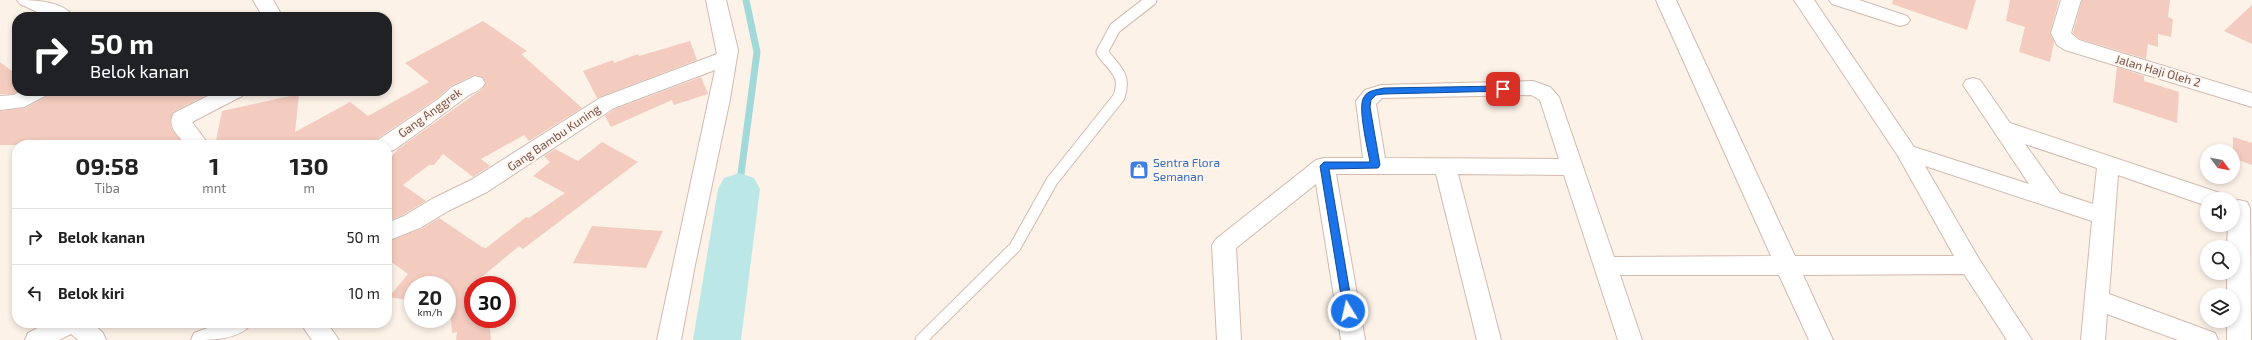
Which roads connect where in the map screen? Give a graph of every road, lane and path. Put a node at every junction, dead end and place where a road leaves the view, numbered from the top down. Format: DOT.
graph roads {
  1 [pos="27,0"];
  2 [pos="263,0"];
  3 [pos="716,0"];
  4 [pos="1151,0"];
  5 [pos="1666,0"];
  6 [pos="1804,0"];
  7 [pos="1838,0"];
  8 [pos="2071,0"];
  9 [pos="53,12"];
  10 [pos="270,12"];
  11 [pos="1900,20"];
  12 [pos="726,58"];
  13 [pos="475,83"];
  14 [pos="1973,85"];
  15 [pos="28,96"];
  16 [pos="225,96"];
  17 [pos="2252,100"];
  18 [pos="0,102"];
  19 [pos="2005,129"];
  20 [pos="194,140"];
  21 [pos="392,141"];
  22 [pos="1906,152"];
  23 [pos="2108,164"];
  24 [pos="1375,165"];
  25 [pos="1324,166"];
  26 [pos="1445,166"];
  27 [pos="1570,167"];
  28 [pos="2200,195"];
  29 [pos="2051,198"];
  30 [pos="2241,209"];
  31 [pos="2104,216"];
  32 [pos="392,230"];
  33 [pos="1786,264"];
  34 [pos="1971,265"];
  35 [pos="1604,266"];
  36 [pos="2098,300"];
  37 [pos="60,328"];
  38 [pos="81,328"];
  39 [pos="232,328"];
  40 [pos="316,328"];
  41 [pos="37,340"];
  42 [pos="94,340"];
  43 [pos="203,340"];
  44 [pos="327,340"];
  45 [pos="669,340"];
  46 [pos="921,340"];
  47 [pos="1230,340"];
  48 [pos="1353,340"];
  49 [pos="1489,340"];
  50 [pos="1630,340"];
  51 [pos="1822,340"];
  52 [pos="2020,340"];
  53 [pos="2093,340"];
  54 [pos="2206,340"];
  55 [pos="2239,340"];
  1 -- 9 [label="street"];
  2 -- 10 [label="street"];
  3 -- 12 [label="street"];
  4 -- 46 [label="lane"];
  5 -- 33 [label="street"];
  6 -- 22 [label="street"];
  7 -- 11 [label="street"];
  8 -- 17 [label="street, Jalan Haji Oleh 2"];
  12 -- 32 [label="street, Gang Bambu Kuning"];
  12 -- 45 [label="street"];
  13 -- 21 [label="street, Gang Anggrek"];
  14 -- 19 [label="street"];
  15 -- 18 [label="street"];
  16 -- 20 [label="street"];
  19 -- 23 [label="street"];
  19 -- 29 [label="street"];
  22 -- 29 [label="street"];
  22 -- 34 [label="street"];
  23 -- 28 [label="street"];
  23 -- 31 [label="street"];
  24 -- 25 [label="street"];
  24 -- 26 [label="street"];
  24 -- 27 [label="street"];
  25 -- 47 [label="street"];
  25 -- 48 [label="street"];
  26 -- 27 [label="street"];
  26 -- 49 [label="street"];
  27 -- 35 [label="street"];
  29 -- 31 [label="street"];
  30 -- 55 [label="street"];
  31 -- 36 [label="street"];
  33 -- 34 [label="street"];
  33 -- 35 [label="street"];
  33 -- 51 [label="street"];
  34 -- 52 [label="street"];
  35 -- 50 [label="street"];
  36 -- 53 [label="street"];
  36 -- 54 [label="street"];
  37 -- 41 [label="street"];
  38 -- 42 [label="street"];
  39 -- 43 [label="street"];
  40 -- 44 [label="street"];
}
